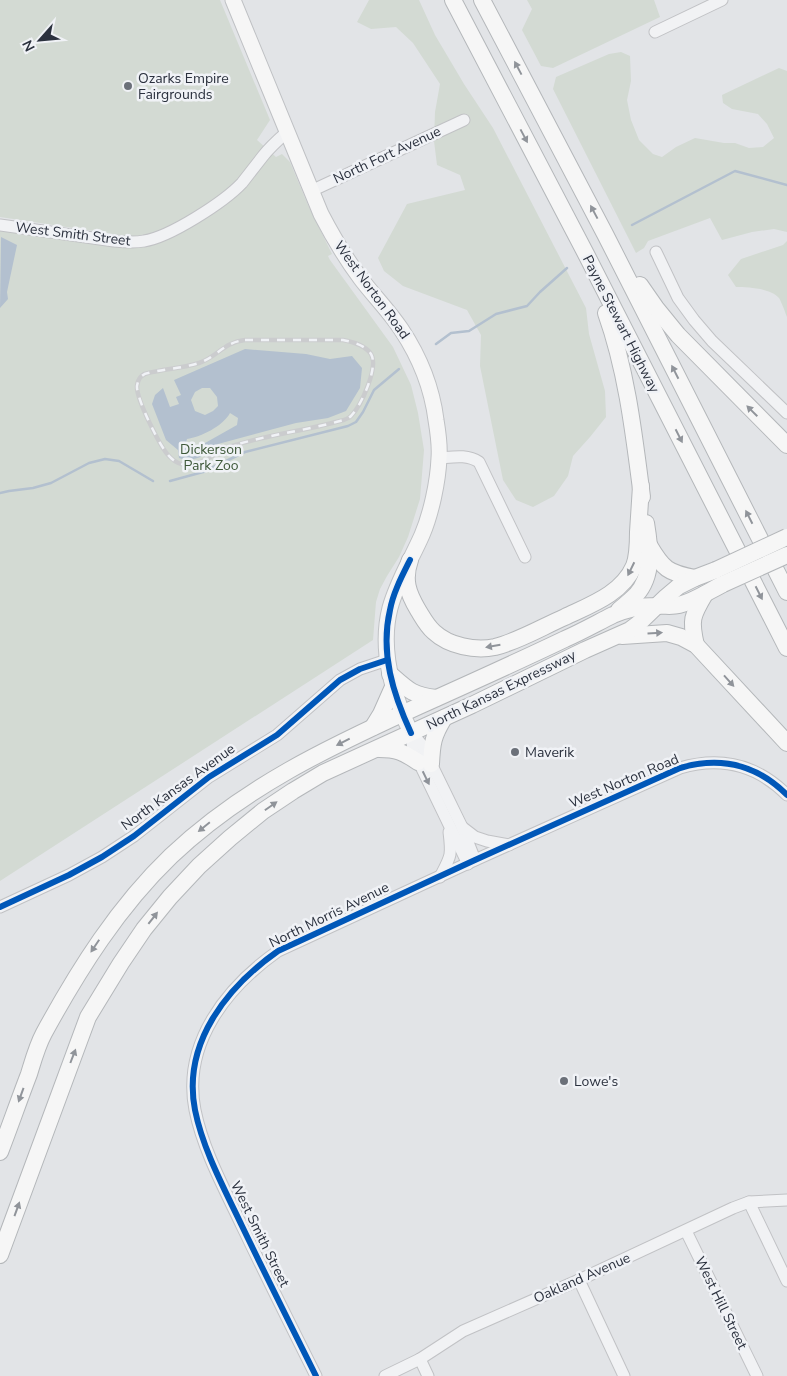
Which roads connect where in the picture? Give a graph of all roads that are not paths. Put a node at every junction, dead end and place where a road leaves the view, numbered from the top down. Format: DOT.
graph roads {
  1 [pos="233,0"];
  2 [pos="453,0"];
  3 [pos="482,0"];
  4 [pos="722,0"];
  5 [pos="655,32"];
  6 [pos="464,120"];
  7 [pos="287,132"];
  8 [pos="311,191"];
  9 [pos="0,225"];
  10 [pos="605,234"];
  11 [pos="656,252"];
  12 [pos="587,256"];
  13 [pos="787,413"];
  14 [pos="787,445"];
  15 [pos="440,458"];
  16 [pos="641,486"];
  17 [pos="787,537"];
  18 [pos="649,545"];
  19 [pos="787,555"];
  20 [pos="525,556"];
  21 [pos="410,560"];
  22 [pos="720,577"];
  23 [pos="695,578"];
  24 [pos="787,592"];
  25 [pos="704,594"];
  26 [pos="657,606"];
  27 [pos="613,615"];
  28 [pos="612,637"];
  29 [pos="696,645"];
  30 [pos="787,648"];
  31 [pos="390,674"];
  32 [pos="436,698"];
  33 [pos="402,714"];
  34 [pos="444,718"];
  35 [pos="373,727"];
  36 [pos="412,733"];
  37 [pos="787,743"];
  38 [pos="377,749"];
  39 [pos="425,763"];
  40 [pos="787,795"];
  41 [pos="448,820"];
  42 [pos="462,827"];
  43 [pos="510,845"];
  44 [pos="471,862"];
  45 [pos="440,876"];
  46 [pos="0,907"];
  47 [pos="194,1099"];
  48 [pos="0,1152"];
  49 [pos="787,1200"];
  50 [pos="749,1202"];
  51 [pos="686,1230"];
  52 [pos="0,1255"];
  53 [pos="579,1280"];
  54 [pos="787,1281"];
  55 [pos="420,1359"];
  56 [pos="316,1376"];
  57 [pos="385,1376"];
  58 [pos="428,1376"];
  59 [pos="624,1376"];
  60 [pos="757,1376"];
  1 -- 7 [label="main road, West Norton Road"];
  2 -- 12 [label="highway, Payne Stewart Highway, one-way"];
  10 -- 3 [label="highway, Payne Stewart Highway, one-way"];
  4 -- 5 [label="street"];
  6 -- 8 [label="street, North Fort Avenue"];
  7 -- 8 [label="main road, West Norton Road"];
  7 -- 9 [label="street, West Smith Street"];
  8 -- 15 [label="main road, West Norton Road"];
  14 -- 10 [label="highway, one-way"];
  24 -- 10 [label="highway, Payne Stewart Highway, one-way"];
  11 -- 13 [label="street"];
  12 -- 16 [label="highway"];
  12 -- 30 [label="highway, Payne Stewart Highway, one-way"];
  15 -- 20 [label="street"];
  15 -- 21 [label="main road, West Norton Road"];
  16 -- 18 [label="highway"];
  16 -- 21 [label="highway, one-way"];
  17 -- 22 [label="highway, North Kansas Expressway, bridge"];
  18 -- 23 [label="highway"];
  18 -- 27 [label="highway"];
  19 -- 22 [label="highway, North Kansas Expressway, bridge"];
  21 -- 31 [label="main road, West Norton Road"];
  22 -- 23 [label="highway, North Kansas Expressway"];
  22 -- 25 [label="highway, North Kansas Expressway"];
  23 -- 26 [label="highway, North Kansas Expressway"];
  25 -- 26 [label="highway, North Kansas Expressway"];
  25 -- 29 [label="highway"];
  26 -- 27 [label="highway, North Kansas Expressway"];
  26 -- 28 [label="highway, North Kansas Expressway"];
  27 -- 32 [label="highway, North Kansas Expressway"];
  28 -- 29 [label="highway, one-way"];
  28 -- 34 [label="highway, North Kansas Expressway"];
  29 -- 37 [label="highway, one-way"];
  31 -- 32 [label="highway"];
  31 -- 33 [label="main road, West Norton Road"];
  31 -- 35 [label="highway"];
  31 -- 46 [label="street, North Kansas Avenue"];
  32 -- 33 [label="highway, North Kansas Expressway"];
  33 -- 35 [label="highway, North Kansas Expressway"];
  33 -- 36 [label="main road, West Norton Road"];
  34 -- 36 [label="highway, North Kansas Expressway"];
  34 -- 39 [label="highway"];
  35 -- 48 [label="highway, North Kansas Expressway, one-way"];
  36 -- 38 [label="highway, North Kansas Expressway"];
  36 -- 39 [label="street, West Norton Road"];
  38 -- 39 [label="highway"];
  52 -- 38 [label="highway, North Kansas Expressway, one-way"];
  39 -- 41 [label="street, West Norton Road, one-way"];
  39 -- 42 [label="street, West Norton Road"];
  40 -- 43 [label="street, West Norton Road"];
  41 -- 44 [label="street, West Norton Road"];
  41 -- 45 [label="street"];
  42 -- 43 [label="street"];
  42 -- 44 [label="street, West Norton Road"];
  43 -- 44 [label="street, West Norton Road"];
  44 -- 45 [label="street, North Morris Avenue"];
  45 -- 47 [label="street, North Morris Avenue"];
  47 -- 56 [label="street, West Smith Street"];
  49 -- 50 [label="street, Oakland Avenue"];
  50 -- 51 [label="street, Oakland Avenue"];
  50 -- 54 [label="street"];
  51 -- 53 [label="street, Oakland Avenue"];
  51 -- 60 [label="street, West Hill Street"];
  53 -- 55 [label="street, Oakland Avenue"];
  53 -- 59 [label="street"];
  55 -- 57 [label="street, Oakland Avenue"];
  55 -- 58 [label="street"];
}
